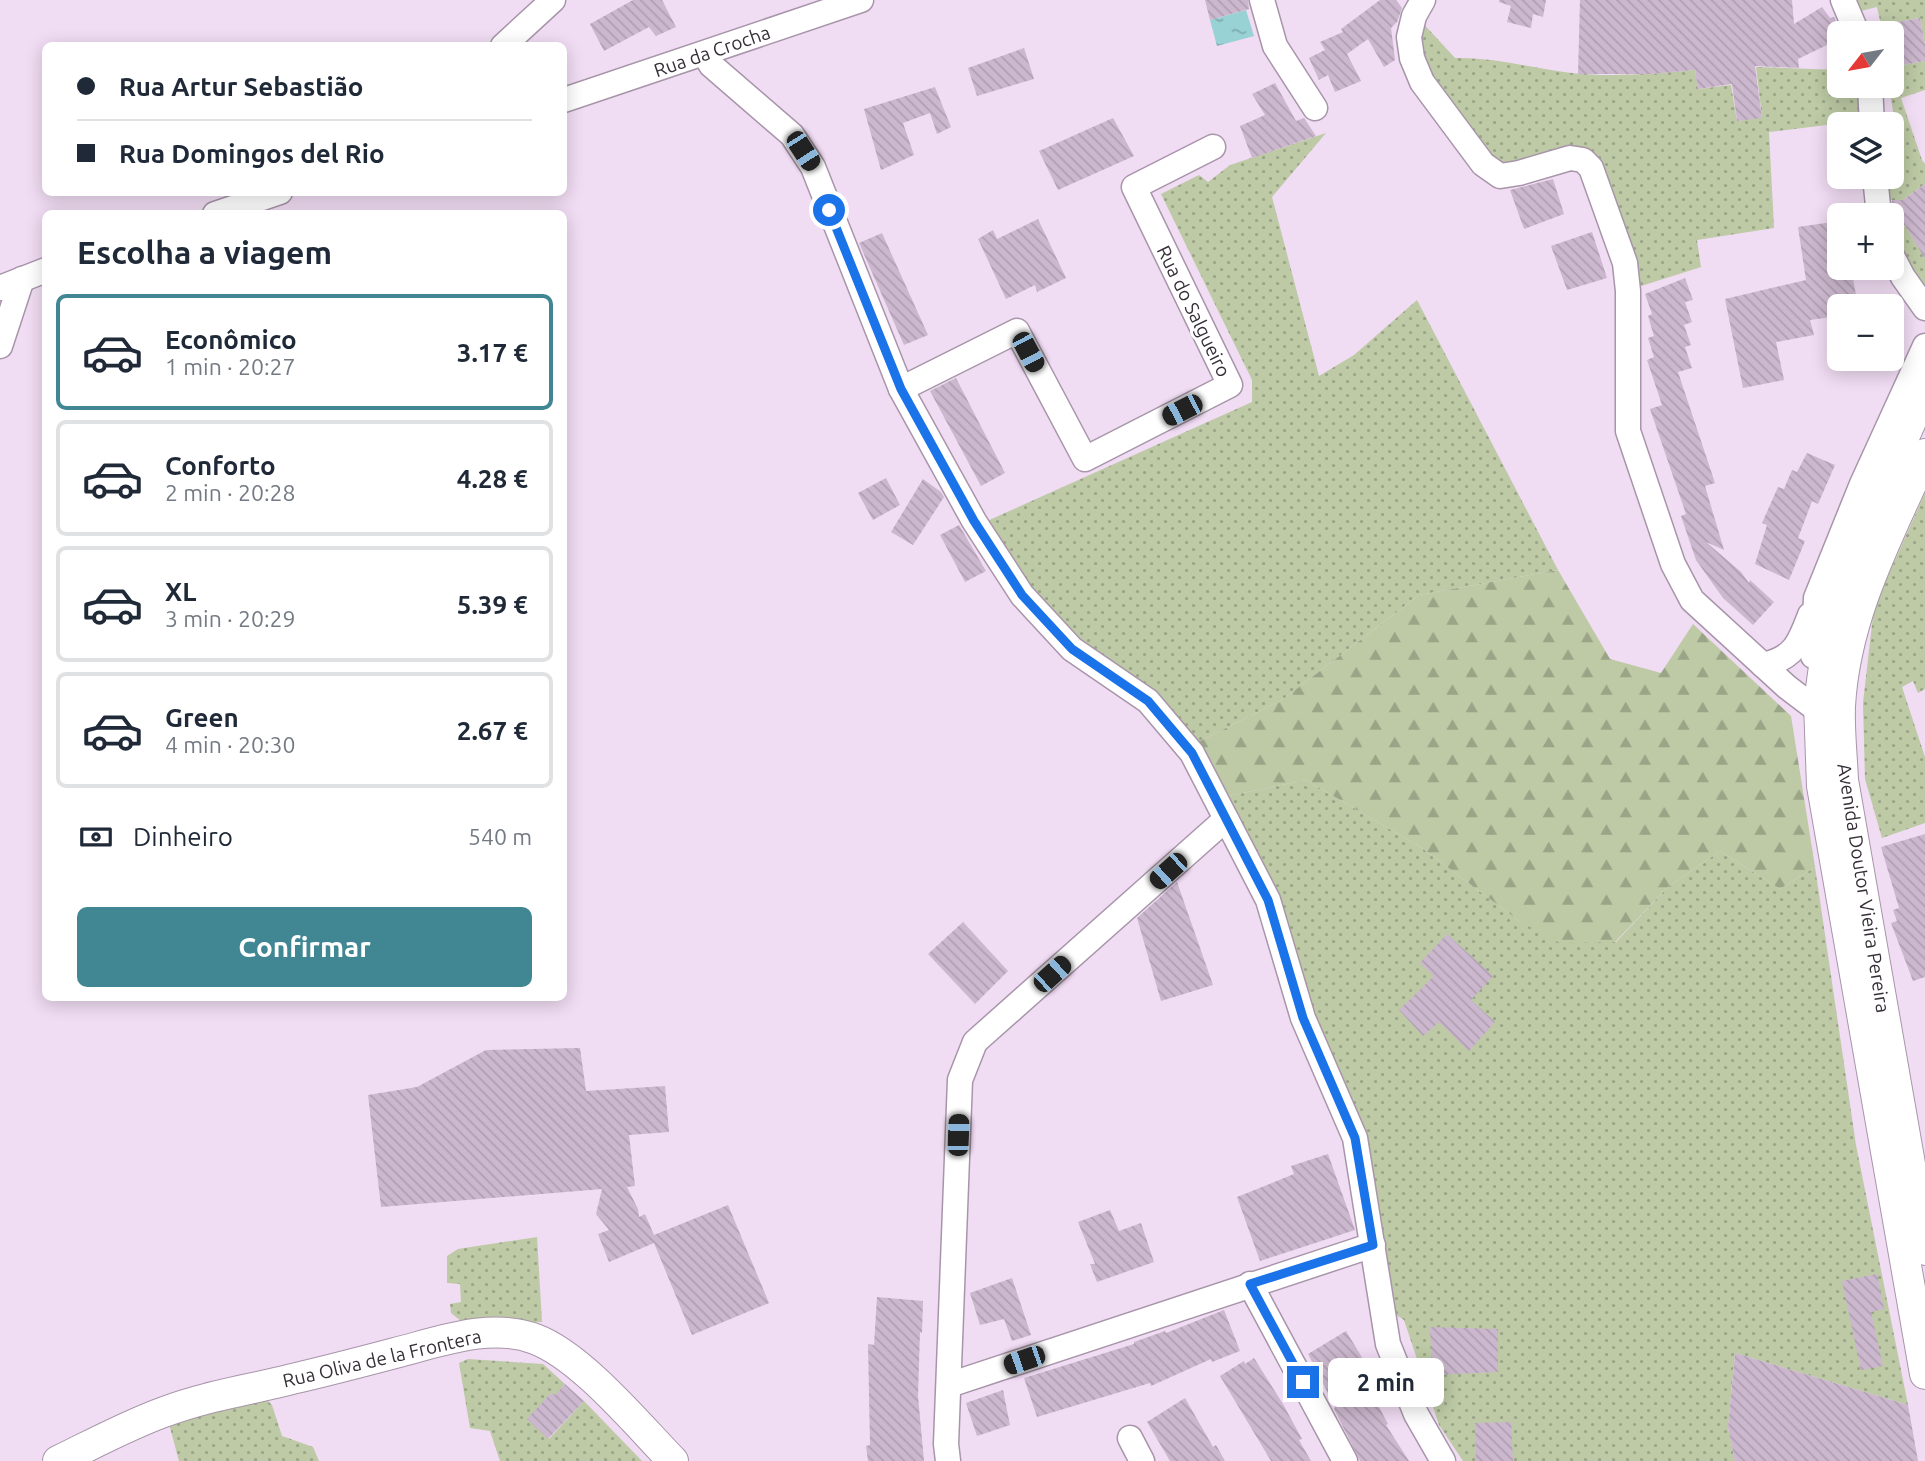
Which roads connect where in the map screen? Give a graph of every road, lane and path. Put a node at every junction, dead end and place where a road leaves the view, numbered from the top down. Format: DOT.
graph roads {
  1 [pos="553,0"];
  2 [pos="861,0"];
  3 [pos="1262,0"];
  4 [pos="1423,0"];
  5 [pos="1843,0"];
  6 [pos="1852,21"];
  7 [pos="507,42"];
  8 [pos="705,54"];
  9 [pos="567,99"];
  10 [pos="1315,108"];
  11 [pos="1213,147"];
  12 [pos="268,196"];
  13 [pos="227,210"];
  14 [pos="42,271"];
  15 [pos="1904,278"];
  16 [pos="11,283"];
  17 [pos="1925,308"];
  18 [pos="0,346"];
  19 [pos="1925,346"];
  20 [pos="901,389"];
  21 [pos="1925,389"];
  22 [pos="1925,454"];
  23 [pos="1816,598"];
  24 [pos="1763,665"];
  25 [pos="1820,712"];
  26 [pos="1226,819"];
  27 [pos="1373,1245"];
  28 [pos="1925,1250"];
  29 [pos="1250,1284"];
  30 [pos="1925,1374"];
  31 [pos="948,1385"];
  32 [pos="1130,1438"];
  33 [pos="58,1461"];
  34 [pos="673,1461"];
  35 [pos="948,1461"];
  36 [pos="1142,1461"];
  37 [pos="1345,1461"];
  38 [pos="1443,1461"];
  1 -- 7 [label="street"];
  2 -- 8 [label="street, Rua da Crocha"];
  3 -- 10 [label="street"];
  4 -- 24 [label="street"];
  5 -- 6 [label="street"];
  8 -- 9 [label="street, Rua da Crocha"];
  8 -- 20 [label="street"];
  11 -- 20 [label="street, Rua do Salgueiro"];
  12 -- 13 [label="street"];
  14 -- 16 [label="street"];
  15 -- 17 [label="street"];
  16 -- 18 [label="street"];
  19 -- 23 [label="street, Avenida Doutor Vieira Pereira"];
  20 -- 26 [label="street"];
  21 -- 25 [label="main road, Avenida Doutor Vieira Pereira"];
  22 -- 28 [label="main road, Avenida Doutor Vieira Pereira"];
  23 -- 24 [label="street"];
  23 -- 25 [label="street, Avenida Doutor Vieira Pereira"];
  24 -- 25 [label="street"];
  25 -- 30 [label="main road, Avenida Doutor Vieira Pereira"];
  26 -- 27 [label="street"];
  26 -- 31 [label="street"];
  27 -- 29 [label="street"];
  27 -- 38 [label="street"];
  29 -- 31 [label="street"];
  29 -- 37 [label="street"];
  31 -- 35 [label="street"];
  32 -- 36 [label="street"];
  33 -- 34 [label="main road, Rua Oliva de la Frontera"];
}
